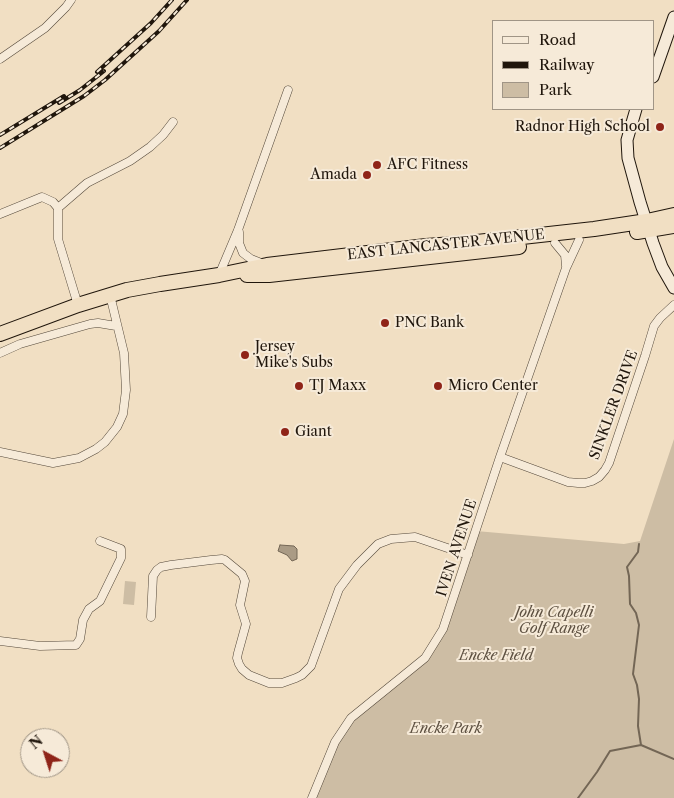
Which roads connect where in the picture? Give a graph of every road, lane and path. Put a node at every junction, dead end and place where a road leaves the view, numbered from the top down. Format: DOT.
graph roads {
  1 [pos="71,0"];
  2 [pos="674,17"];
  3 [pos="0,59"];
  4 [pos="654,74"];
  5 [pos="288,90"];
  6 [pos="636,110"];
  7 [pos="644,110"];
  8 [pos="173,122"];
  9 [pos="58,208"];
  10 [pos="0,214"];
  11 [pos="674,215"];
  12 [pos="648,226"];
  13 [pos="674,226"];
  14 [pos="238,230"];
  15 [pos="580,240"];
  16 [pos="555,243"];
  17 [pos="267,265"];
  18 [pos="566,268"];
  19 [pos="219,275"];
  20 [pos="674,288"];
  21 [pos="110,295"];
  22 [pos="78,305"];
  23 [pos="674,305"];
  24 [pos="116,326"];
  25 [pos="0,334"];
  26 [pos="0,353"];
  27 [pos="0,452"];
  28 [pos="500,457"];
  29 [pos="100,541"];
  30 [pos="468,555"];
  31 [pos="151,617"];
  32 [pos="0,640"];
  33 [pos="312,798"];
  1 -- 3 [label="street"];
  2 -- 4 [label="main road"];
  5 -- 14 [label="street"];
  6 -- 12 [label="main road"];
  7 -- 12 [label="main road"];
  8 -- 9 [label="street"];
  9 -- 10 [label="street"];
  9 -- 22 [label="street"];
  11 -- 12 [label="highway, EAST LANCASTER AVENUE"];
  12 -- 13 [label="highway, EAST LANCASTER AVENUE"];
  12 -- 15 [label="highway, EAST LANCASTER AVENUE"];
  12 -- 17 [label="highway, EAST LANCASTER AVENUE"];
  12 -- 20 [label="main road"];
  14 -- 17 [label="street"];
  14 -- 19 [label="street"];
  15 -- 16 [label="highway, EAST LANCASTER AVENUE"];
  15 -- 18 [label="street, IVEN AVENUE"];
  16 -- 18 [label="street"];
  16 -- 19 [label="highway, EAST LANCASTER AVENUE"];
  17 -- 19 [label="highway, EAST LANCASTER AVENUE"];
  18 -- 28 [label="street, IVEN AVENUE"];
  19 -- 21 [label="highway, EAST LANCASTER AVENUE"];
  21 -- 22 [label="highway, EAST LANCASTER AVENUE"];
  21 -- 24 [label="street"];
  22 -- 25 [label="highway, EAST LANCASTER AVENUE"];
  23 -- 28 [label="street, SINKLER DRIVE"];
  24 -- 26 [label="street"];
  24 -- 27 [label="street"];
  28 -- 30 [label="street, IVEN AVENUE"];
  29 -- 32 [label="street"];
  30 -- 31 [label="street"];
  30 -- 33 [label="street, IVEN AVENUE"];
}
